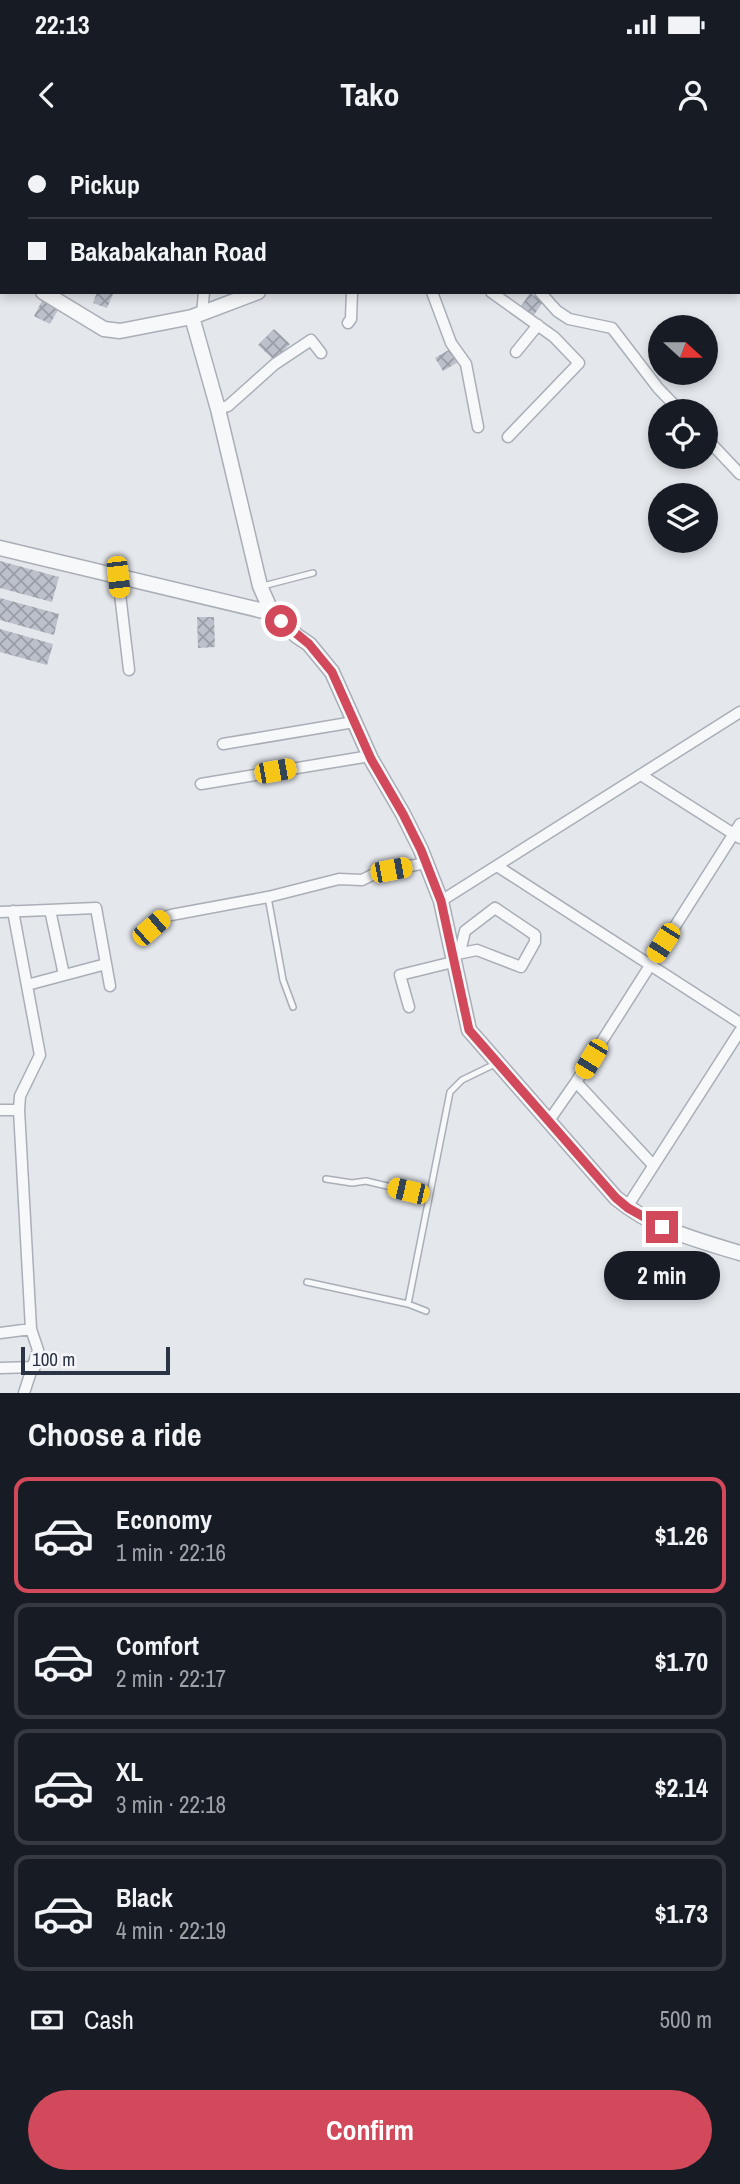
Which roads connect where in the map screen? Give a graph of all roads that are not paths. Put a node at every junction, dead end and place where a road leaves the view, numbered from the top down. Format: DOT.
graph roads {
  1 [pos="46,294"];
  2 [pos="203,294"];
  3 [pos="253,294"];
  4 [pos="352,294"];
  5 [pos="433,294"];
  6 [pos="494,294"];
  7 [pos="542,294"];
  8 [pos="197,315"];
  9 [pos="348,323"];
  10 [pos="538,325"];
  11 [pos="516,352"];
  12 [pos="321,353"];
  13 [pos="669,399"];
  14 [pos="218,409"];
  15 [pos="478,427"];
  16 [pos="508,437"];
  17 [pos="718,451"];
  18 [pos="740,474"];
  19 [pos="0,548"];
  20 [pos="313,573"];
  21 [pos="118,577"];
  22 [pos="260,586"];
  23 [pos="272,613"];
  24 [pos="129,670"];
  25 [pos="740,712"];
  26 [pos="354,722"];
  27 [pos="223,744"];
  28 [pos="370,755"];
  29 [pos="641,775"];
  30 [pos="201,784"];
  31 [pos="740,824"];
  32 [pos="737,836"];
  33 [pos="426,863"];
  34 [pos="497,866"];
  35 [pos="268,897"];
  36 [pos="441,901"];
  37 [pos="50,910"];
  38 [pos="13,911"];
  39 [pos="0,912"];
  40 [pos="151,928"];
  41 [pos="455,956"];
  42 [pos="106,964"];
  43 [pos="649,965"];
  44 [pos="64,975"];
  45 [pos="27,985"];
  46 [pos="110,986"];
  47 [pos="293,1007"];
  48 [pos="409,1007"];
  49 [pos="740,1023"];
  50 [pos="740,1031"];
  51 [pos="498,1063"];
  52 [pos="576,1082"];
  53 [pos="0,1110"];
  54 [pos="19,1110"];
  55 [pos="548,1122"];
  56 [pos="653,1166"];
  57 [pos="326,1179"];
  58 [pos="429,1196"];
  59 [pos="628,1208"];
  60 [pos="740,1253"];
  61 [pos="307,1282"];
  62 [pos="408,1304"];
  63 [pos="426,1311"];
  64 [pos="31,1329"];
  65 [pos="0,1333"];
  66 [pos="34,1367"];
  67 [pos="0,1368"];
  68 [pos="24,1393"];
  1 -- 8 [label="street"];
  2 -- 8 [label="street"];
  3 -- 8 [label="street"];
  4 -- 9 [label="street"];
  5 -- 15 [label="street"];
  6 -- 10 [label="street"];
  7 -- 13 [label="street"];
  8 -- 14 [label="street"];
  10 -- 11 [label="street"];
  10 -- 16 [label="street"];
  12 -- 14 [label="street"];
  14 -- 22 [label="street"];
  17 -- 18 [label="street"];
  19 -- 21 [label="street"];
  20 -- 22 [label="lane"];
  21 -- 23 [label="street"];
  21 -- 24 [label="street"];
  22 -- 23 [label="street"];
  23 -- 26 [label="street"];
  25 -- 29 [label="street"];
  26 -- 27 [label="street"];
  26 -- 28 [label="street"];
  28 -- 30 [label="street"];
  28 -- 33 [label="street"];
  29 -- 32 [label="street"];
  29 -- 34 [label="street"];
  31 -- 32 [label="street"];
  32 -- 43 [label="street"];
  33 -- 35 [label="street"];
  33 -- 36 [label="street"];
  34 -- 36 [label="street"];
  34 -- 43 [label="street"];
  35 -- 40 [label="street"];
  35 -- 47 [label="lane"];
  36 -- 41 [label="street"];
  37 -- 38 [label="street"];
  37 -- 42 [label="street"];
  37 -- 44 [label="street"];
  38 -- 39 [label="street"];
  38 -- 45 [label="street"];
  41 -- 41 [label="street"];
  41 -- 48 [label="street"];
  41 -- 51 [label="street"];
  42 -- 44 [label="street"];
  42 -- 46 [label="street"];
  43 -- 49 [label="street"];
  43 -- 52 [label="street"];
  44 -- 45 [label="street"];
  45 -- 54 [label="street"];
  50 -- 56 [label="street"];
  51 -- 55 [label="street"];
  51 -- 58 [label="lane"];
  52 -- 55 [label="street"];
  52 -- 56 [label="street"];
  53 -- 54 [label="street"];
  54 -- 64 [label="street"];
  55 -- 59 [label="street"];
  56 -- 59 [label="street"];
  57 -- 58 [label="lane"];
  58 -- 62 [label="lane"];
  59 -- 60 [label="street"];
  61 -- 62 [label="lane"];
  62 -- 63 [label="lane"];
  64 -- 65 [label="street"];
  64 -- 66 [label="street"];
  66 -- 67 [label="street"];
  66 -- 68 [label="street"];
}
